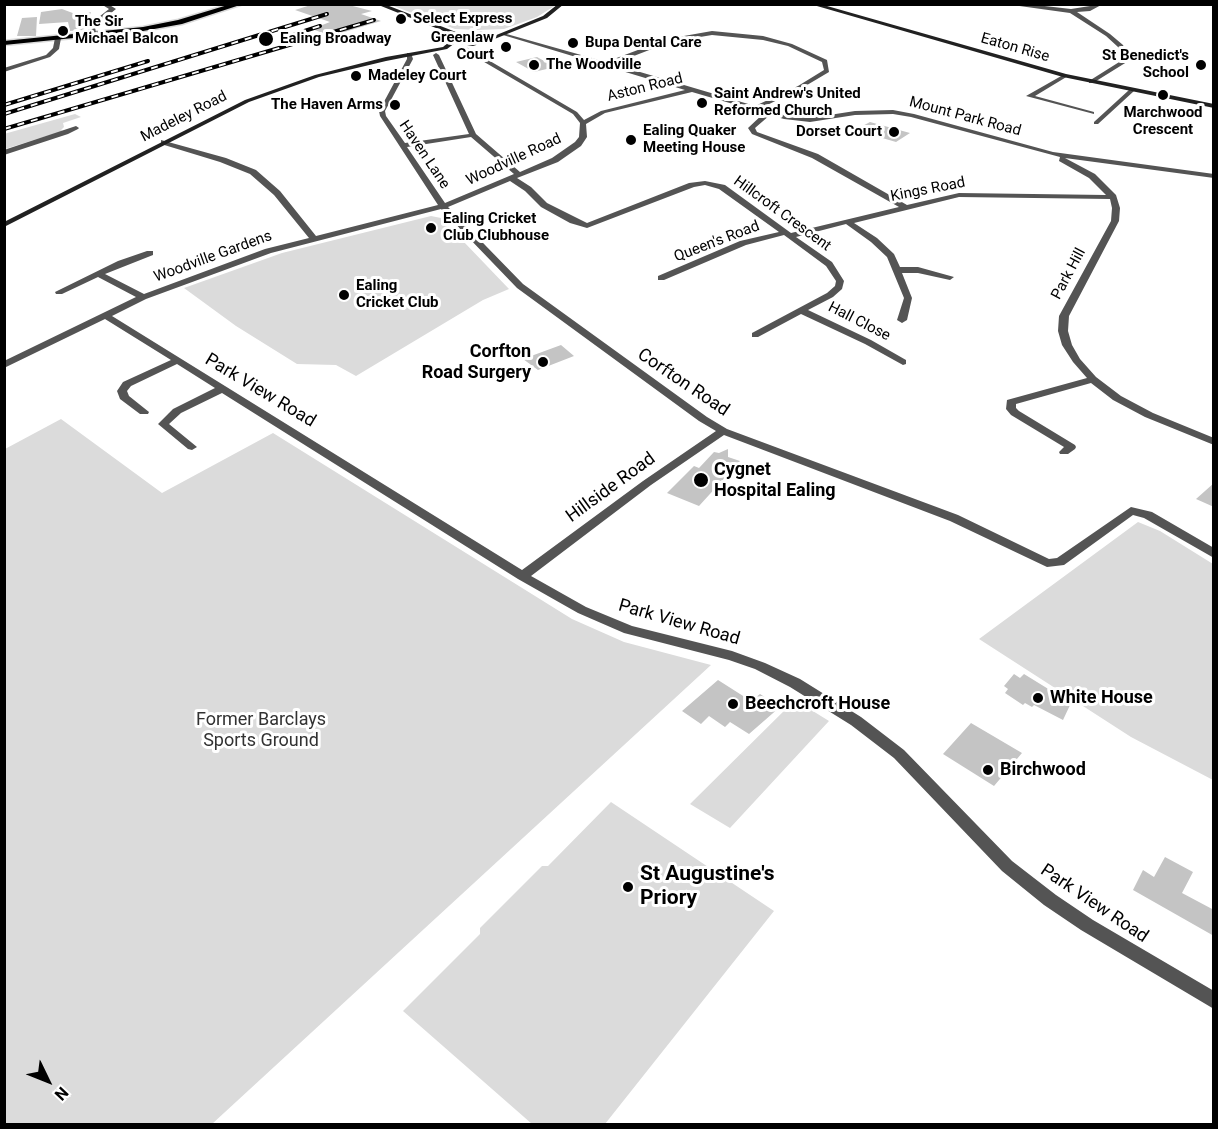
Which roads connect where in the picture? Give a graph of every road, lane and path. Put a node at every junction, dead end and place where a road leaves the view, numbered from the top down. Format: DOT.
graph roads {
  1 [pos="103,4"];
  2 [pos="378,4"];
  3 [pos="562,4"];
  4 [pos="812,4"];
  5 [pos="1007,4"];
  6 [pos="1101,4"];
  7 [pos="236,5"];
  8 [pos="1071,11"];
  9 [pos="507,32"];
  10 [pos="484,33"];
  11 [pos="96,34"];
  12 [pos="58,38"];
  13 [pos="458,39"];
  14 [pos="490,39"];
  15 [pos="4,43"];
  16 [pos="473,44"];
  17 [pos="464,48"];
  18 [pos="436,54"];
  19 [pos="410,56"];
  20 [pos="607,64"];
  21 [pos="4,70"];
  22 [pos="1065,76"];
  23 [pos="1091,82"];
  24 [pos="694,90"];
  25 [pos="1131,91"];
  26 [pos="1214,106"];
  27 [pos="754,109"];
  28 [pos="768,113"];
  29 [pos="1092,113"];
  30 [pos="581,120"];
  31 [pos="1096,123"];
  32 [pos="76,128"];
  33 [pos="473,135"];
  34 [pos="164,142"];
  35 [pos="402,146"];
  36 [pos="4,153"];
  37 [pos="1079,163"];
  38 [pos="520,174"];
  39 [pos="1214,176"];
  40 [pos="511,178"];
  41 [pos="1113,197"];
  42 [pos="443,206"];
  43 [pos="905,207"];
  44 [pos="848,222"];
  45 [pos="4,225"];
  46 [pos="786,235"];
  47 [pos="313,238"];
  48 [pos="150,253"];
  49 [pos="898,270"];
  50 [pos="98,274"];
  51 [pos="950,277"];
  52 [pos="661,278"];
  53 [pos="59,292"];
  54 [pos="143,297"];
  55 [pos="801,311"];
  56 [pos="105,315"];
  57 [pos="902,320"];
  58 [pos="755,335"];
  59 [pos="177,361"];
  60 [pos="903,362"];
  61 [pos="4,365"];
  62 [pos="1093,379"];
  63 [pos="222,389"];
  64 [pos="144,412"];
  65 [pos="723,431"];
  66 [pos="1214,442"];
  67 [pos="192,447"];
  68 [pos="1064,452"];
  69 [pos="1214,554"];
  70 [pos="522,576"];
  71 [pos="1214,1001"];
  1 -- 11 [label="street"];
  2 -- 13 [label="street"];
  3 -- 9 [label="street"];
  4 -- 22 [label="street, Eaton Rise"];
  5 -- 8 [label="street"];
  6 -- 8 [label="street"];
  7 -- 11 [label="main road"];
  8 -- 23 [label="street"];
  9 -- 10 [label="street, Madeley Road"];
  9 -- 14 [label="street, Madeley Road"];
  9 -- 20 [label="street, Mount Park Road"];
  10 -- 13 [label="street, Madeley Road"];
  10 -- 14 [label="street"];
  11 -- 12 [label="main road"];
  12 -- 15 [label="main road"];
  12 -- 21 [label="street"];
  13 -- 16 [label="street"];
  13 -- 19 [label="street, Madeley Road"];
  14 -- 16 [label="street, Madeley Road"];
  16 -- 17 [label="street, Madeley Road"];
  17 -- 18 [label="street, Madeley Road"];
  17 -- 30 [label="street, Woodville Road"];
  18 -- 19 [label="street, Madeley Road"];
  18 -- 33 [label="street"];
  19 -- 34 [label="street, Madeley Road"];
  19 -- 35 [label="street, Haven Lane"];
  20 -- 24 [label="street, Mount Park Road"];
  20 -- 27 [label="street"];
  22 -- 23 [label="street, Eaton Rise"];
  22 -- 29 [label="street"];
  23 -- 25 [label="street, Eaton Rise"];
  24 -- 27 [label="street, Mount Park Road"];
  24 -- 30 [label="street, Aston Road"];
  25 -- 26 [label="street, Eaton Rise"];
  25 -- 31 [label="street"];
  27 -- 28 [label="street, Mount Park Road"];
  28 -- 37 [label="street, Mount Park Road"];
  28 -- 43 [label="street"];
  30 -- 38 [label="street, Woodville Road"];
  32 -- 36 [label="street"];
  33 -- 35 [label="street"];
  33 -- 38 [label="street"];
  34 -- 45 [label="street, Madeley Road"];
  34 -- 47 [label="street"];
  35 -- 42 [label="street, Haven Lane"];
  37 -- 39 [label="street"];
  37 -- 41 [label="street"];
  38 -- 40 [label="street, Woodville Road"];
  40 -- 42 [label="street, Woodville Road"];
  40 -- 46 [label="street, Hillcroft Crescent"];
  41 -- 43 [label="street, Kings Road"];
  41 -- 62 [label="street, Park Hill"];
  42 -- 47 [label="street, Woodville Gardens"];
  42 -- 65 [label="street, Corfton Road"];
  43 -- 44 [label="street, Kings Road"];
  44 -- 46 [label="street, Kings Road"];
  44 -- 49 [label="street"];
  46 -- 52 [label="street, Queen's Road"];
  46 -- 55 [label="street, Hillcroft Crescent"];
  47 -- 54 [label="street, Woodville Gardens"];
  48 -- 50 [label="street"];
  49 -- 51 [label="street"];
  49 -- 57 [label="street"];
  50 -- 53 [label="street"];
  50 -- 54 [label="street"];
  54 -- 56 [label="street, Woodville Gardens"];
  55 -- 58 [label="street, Hillcroft Crescent"];
  55 -- 60 [label="street, Hall Close"];
  56 -- 59 [label="street, Park View Road"];
  56 -- 61 [label="street, Woodville Gardens"];
  59 -- 63 [label="street, Park View Road"];
  59 -- 64 [label="street"];
  62 -- 66 [label="street, Park Hill"];
  62 -- 68 [label="street"];
  63 -- 67 [label="street"];
  63 -- 70 [label="street, Park View Road"];
  65 -- 69 [label="street, Corfton Road"];
  65 -- 70 [label="street, Hillside Road"];
  70 -- 71 [label="street, Park View Road"];
}
